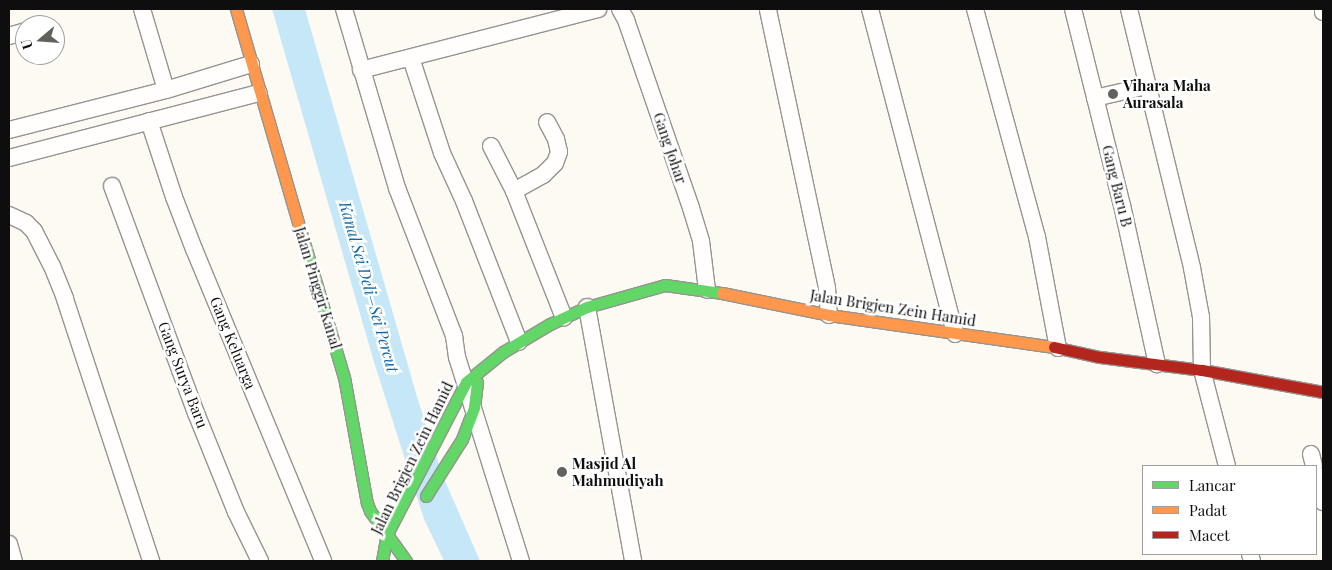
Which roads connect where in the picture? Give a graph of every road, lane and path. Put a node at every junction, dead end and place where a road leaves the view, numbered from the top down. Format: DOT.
graph roads {
  1 [pos="142,9"];
  2 [pos="236,9"];
  3 [pos="344,9"];
  4 [pos="598,9"];
  5 [pos="870,9"];
  6 [pos="975,9"];
  7 [pos="1074,9"];
  8 [pos="1129,9"];
  9 [pos="768,10"];
  10 [pos="626,12"];
  11 [pos="411,58"];
  12 [pos="251,64"];
  13 [pos="361,70"];
  14 [pos="1147,86"];
  15 [pos="166,90"];
  16 [pos="259,93"];
  17 [pos="1095,98"];
  18 [pos="149,121"];
  19 [pos="547,122"];
  20 [pos="9,130"];
  21 [pos="490,146"];
  22 [pos="9,158"];
  23 [pos="112,186"];
  24 [pos="514,191"];
  25 [pos="9,215"];
  26 [pos="707,290"];
  27 [pos="587,306"];
  28 [pos="829,315"];
  29 [pos="564,318"];
  30 [pos="955,334"];
  31 [pos="519,342"];
  32 [pos="1058,348"];
  33 [pos="1157,364"];
  34 [pos="1202,370"];
  35 [pos="472,378"];
  36 [pos="1323,392"];
  37 [pos="474,407"];
  38 [pos="1227,465"];
  39 [pos="1317,478"];
  40 [pos="1323,502"];
  41 [pos="419,507"];
  42 [pos="389,531"];
  43 [pos="399,539"];
  44 [pos="9,544"];
  45 [pos="14,561"];
  46 [pos="150,561"];
  47 [pos="260,561"];
  48 [pos="323,561"];
  49 [pos="382,561"];
  50 [pos="386,561"];
  51 [pos="406,561"];
  52 [pos="521,561"];
  53 [pos="633,561"];
  1 -- 15 [label="street"];
  2 -- 12 [label="main road, Jalan Pinggir Kanal"];
  3 -- 13 [label="street"];
  4 -- 11 [label="street"];
  5 -- 30 [label="street"];
  6 -- 32 [label="street"];
  7 -- 17 [label="street, Gang Baru B"];
  8 -- 14 [label="street"];
  9 -- 28 [label="street"];
  10 -- 26 [label="street, Gang Johar"];
  11 -- 13 [label="street"];
  11 -- 31 [label="street"];
  12 -- 15 [label="street"];
  12 -- 16 [label="main road, Jalan Pinggir Kanal"];
  13 -- 35 [label="street"];
  14 -- 17 [label="street"];
  14 -- 34 [label="street"];
  15 -- 20 [label="street"];
  16 -- 18 [label="street"];
  16 -- 42 [label="main road, Jalan Pinggir Kanal"];
  17 -- 33 [label="street, Gang Baru B"];
  18 -- 22 [label="street"];
  18 -- 48 [label="street, Gang Keluarga"];
  19 -- 24 [label="street"];
  21 -- 24 [label="street"];
  23 -- 47 [label="street, Gang Surya Baru"];
  24 -- 29 [label="street"];
  25 -- 46 [label="street"];
  26 -- 27 [label="main road, Jalan Brigjen Zein Hamid"];
  26 -- 28 [label="main road, Jalan Brigjen Zein Hamid"];
  27 -- 29 [label="main road, Jalan Brigjen Zein Hamid"];
  27 -- 53 [label="street"];
  28 -- 30 [label="main road, Jalan Brigjen Zein Hamid"];
  29 -- 31 [label="main road, Jalan Brigjen Zein Hamid"];
  30 -- 32 [label="main road, Jalan Brigjen Zein Hamid"];
  31 -- 35 [label="main road, Jalan Brigjen Zein Hamid"];
  32 -- 33 [label="main road, Jalan Brigjen Zein Hamid"];
  33 -- 34 [label="main road, Jalan Brigjen Zein Hamid"];
  34 -- 36 [label="main road, Jalan Brigjen Zein Hamid"];
  34 -- 38 [label="street"];
  35 -- 37 [label="street"];
  35 -- 42 [label="main road, Jalan Brigjen Zein Hamid"];
  37 -- 41 [label="main road, Jalan Brigjen Zein Hamid"];
  37 -- 52 [label="street"];
  39 -- 40 [label="street"];
  42 -- 43 [label="main road, Jalan Pinggir Kanal"];
  42 -- 49 [label="main road, Jalan Brigjen Zein Hamid"];
  43 -- 50 [label="main road, Jalan Brigjen Zein Hamid"];
  43 -- 51 [label="main road, Jalan Pinggir Kanal"];
  44 -- 45 [label="street"];
}
